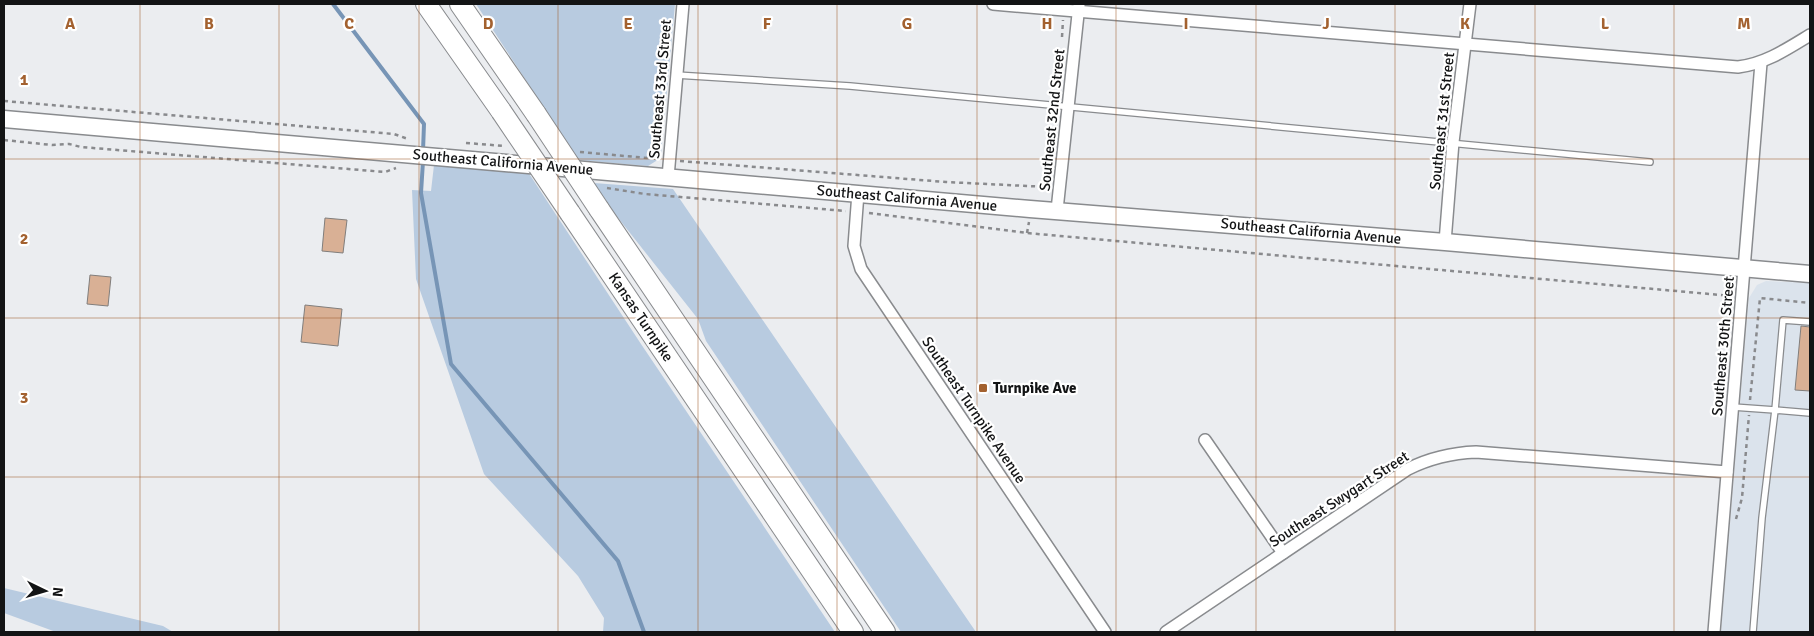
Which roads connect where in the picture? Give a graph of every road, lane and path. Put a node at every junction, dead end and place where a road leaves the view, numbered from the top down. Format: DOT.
graph roads {
  1 [pos="426,4"];
  2 [pos="460,4"];
  3 [pos="683,4"];
  4 [pos="993,4"];
  5 [pos="1470,4"];
  6 [pos="1078,7"];
  7 [pos="1810,35"];
  8 [pos="1466,44"];
  9 [pos="1761,62"];
  10 [pos="676,75"];
  11 [pos="4,101"];
  12 [pos="1068,107"];
  13 [pos="4,119"];
  14 [pos="4,140"];
  15 [pos="414,140"];
  16 [pos="1453,142"];
  17 [pos="508,147"];
  18 [pos="459,150"];
  19 [pos="575,152"];
  20 [pos="398,159"];
  21 [pos="670,160"];
  22 [pos="1650,162"];
  23 [pos="668,177"];
  24 [pos="1032,186"];
  25 [pos="604,187"];
  26 [pos="858,193"];
  27 [pos="1058,210"];
  28 [pos="856,211"];
  29 [pos="1445,242"];
  30 [pos="1745,269"];
  31 [pos="1810,274"];
  32 [pos="1733,296"];
  33 [pos="1810,303"];
  34 [pos="1810,322"];
  35 [pos="1733,407"];
  36 [pos="1750,408"];
  37 [pos="1775,410"];
  38 [pos="1810,413"];
  39 [pos="1206,440"];
  40 [pos="1727,472"];
  41 [pos="1735,524"];
  42 [pos="1283,554"];
  43 [pos="853,632"];
  44 [pos="885,632"];
  45 [pos="1105,632"];
  46 [pos="1166,632"];
  47 [pos="1714,632"];
  48 [pos="1753,632"];
  1 -- 43 [label="highway, Kansas Turnpike, bridge"];
  2 -- 44 [label="highway, Kansas Turnpike, bridge"];
  3 -- 10 [label="street, Southeast 33rd Street"];
  4 -- 6 [label="street"];
  5 -- 8 [label="street, Southeast 31st Street"];
  6 -- 8 [label="street"];
  6 -- 12 [label="street, Southeast 32nd Street"];
  7 -- 9 [label="street"];
  8 -- 9 [label="street"];
  8 -- 16 [label="street, Southeast 31st Street"];
  9 -- 30 [label="street, Southeast 30th Street"];
  10 -- 12 [label="lane"];
  10 -- 21 [label="street, Southeast 33rd Street"];
  11 -- 15 [label="path"];
  12 -- 16 [label="lane"];
  12 -- 27 [label="street, Southeast 32nd Street"];
  13 -- 20 [label="main road, Southeast California Avenue"];
  14 -- 20 [label="path"];
  16 -- 22 [label="lane"];
  16 -- 29 [label="street, Southeast 31st Street"];
  17 -- 18 [label="path"];
  18 -- 20 [label="main road, Southeast California Avenue"];
  18 -- 23 [label="main road, Southeast California Avenue"];
  19 -- 21 [label="path"];
  21 -- 23 [label="street, Southeast 33rd Street"];
  21 -- 24 [label="path"];
  23 -- 26 [label="main road, Southeast California Avenue"];
  25 -- 28 [label="path"];
  26 -- 27 [label="main road, Southeast California Avenue"];
  26 -- 28 [label="street, Southeast Turnpike Avenue"];
  27 -- 29 [label="main road, Southeast California Avenue"];
  28 -- 32 [label="path"];
  28 -- 45 [label="street, Southeast Turnpike Avenue"];
  29 -- 30 [label="main road, Southeast California Avenue"];
  30 -- 31 [label="main road, Southeast California Avenue"];
  30 -- 35 [label="street, Southeast 30th Street"];
  33 -- 36 [label="path"];
  34 -- 37 [label="lane"];
  35 -- 36 [label="lane"];
  35 -- 40 [label="street, Southeast 30th Street"];
  36 -- 37 [label="lane"];
  36 -- 41 [label="path"];
  37 -- 38 [label="lane"];
  37 -- 48 [label="lane"];
  39 -- 42 [label="street"];
  40 -- 42 [label="street, Southeast Swygart Street"];
  40 -- 47 [label="street, Southeast 30th Street"];
  42 -- 46 [label="street, Southeast Swygart Street"];
}
